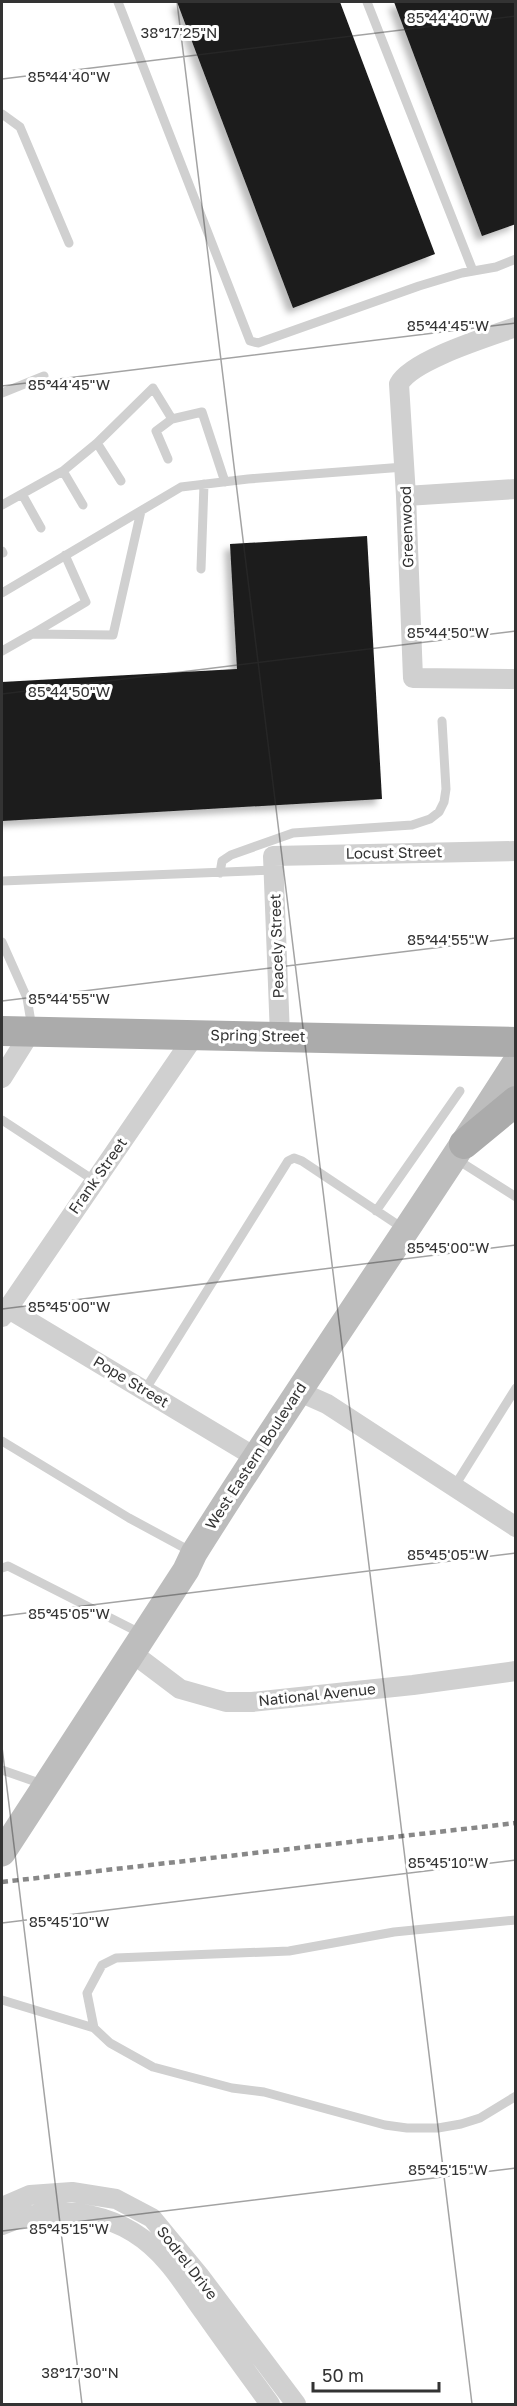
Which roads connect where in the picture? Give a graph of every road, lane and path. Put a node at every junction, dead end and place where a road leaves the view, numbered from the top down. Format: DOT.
graph roads {
  1 [pos="118,2"];
  2 [pos="367,2"];
  3 [pos="2,114"];
  4 [pos="69,243"];
  5 [pos="516,259"];
  6 [pos="473,271"];
  7 [pos="516,327"];
  8 [pos="44,376"];
  9 [pos="2,393"];
  10 [pos="172,419"];
  11 [pos="97,443"];
  12 [pos="168,459"];
  13 [pos="404,467"];
  14 [pos="63,471"];
  15 [pos="121,481"];
  16 [pos="225,482"];
  17 [pos="204,484"];
  18 [pos="516,489"];
  19 [pos="22,494"];
  20 [pos="406,496"];
  21 [pos="2,505"];
  22 [pos="83,505"];
  23 [pos="141,511"];
  24 [pos="41,528"];
  25 [pos="65,555"];
  26 [pos="201,569"];
  27 [pos="2,593"];
  28 [pos="32,634"];
  29 [pos="2,651"];
  30 [pos="516,679"];
  31 [pos="442,721"];
  32 [pos="516,851"];
  33 [pos="274,863"];
  34 [pos="220,873"];
  35 [pos="2,881"];
  36 [pos="2,942"];
  37 [pos="2,1030"];
  38 [pos="32,1030"];
  39 [pos="195,1035"];
  40 [pos="280,1036"];
  41 [pos="516,1042"];
  42 [pos="516,1062"];
  43 [pos="2,1078"];
  44 [pos="460,1091"];
  45 [pos="516,1101"];
  46 [pos="2,1120"];
  47 [pos="459,1151"];
  48 [pos="95,1181"];
  49 [pos="516,1197"];
  50 [pos="376,1211"];
  51 [pos="406,1231"];
  52 [pos="4,1312"];
  53 [pos="300,1387"];
  54 [pos="516,1388"];
  55 [pos="145,1390"];
  56 [pos="2,1441"];
  57 [pos="255,1456"];
  58 [pos="454,1487"];
  59 [pos="516,1527"];
  60 [pos="194,1553"];
  61 [pos="2,1568"];
  62 [pos="137,1643"];
  63 [pos="516,1671"];
  64 [pos="2,1770"];
  65 [pos="45,1785"];
  66 [pos="2,1853"];
  67 [pos="516,1920"];
  68 [pos="2,2000"];
  69 [pos="94,2028"];
  70 [pos="516,2097"];
  71 [pos="2,2206"];
  72 [pos="2,2225"];
  73 [pos="270,2404"];
  74 [pos="296,2404"];
  1 -- 6 [label="lane"];
  2 -- 6 [label="lane"];
  3 -- 4 [label="lane"];
  5 -- 6 [label="lane"];
  7 -- 13 [label="street, Greenwood"];
  8 -- 9 [label="lane"];
  10 -- 11 [label="lane"];
  10 -- 12 [label="lane"];
  10 -- 16 [label="lane"];
  11 -- 14 [label="lane"];
  11 -- 15 [label="lane"];
  13 -- 16 [label="lane"];
  13 -- 20 [label="street, Greenwood"];
  14 -- 19 [label="lane"];
  14 -- 22 [label="lane"];
  16 -- 17 [label="lane"];
  17 -- 23 [label="lane"];
  17 -- 26 [label="lane"];
  18 -- 20 [label="street"];
  19 -- 21 [label="lane"];
  19 -- 24 [label="lane"];
  20 -- 30 [label="street, Greenwood"];
  23 -- 25 [label="lane"];
  23 -- 28 [label="lane"];
  25 -- 27 [label="lane"];
  25 -- 28 [label="lane"];
  28 -- 29 [label="lane"];
  31 -- 34 [label="lane"];
  32 -- 33 [label="street, Locust Street"];
  33 -- 34 [label="lane"];
  33 -- 40 [label="street, Peacely Street"];
  34 -- 35 [label="lane"];
  36 -- 38 [label="lane"];
  37 -- 38 [label="main road, Spring Street"];
  38 -- 39 [label="main road, Spring Street"];
  38 -- 43 [label="street"];
  39 -- 40 [label="main road, Spring Street"];
  39 -- 48 [label="street, Frank Street"];
  40 -- 41 [label="main road, Spring Street"];
  42 -- 47 [label="main road, West Eastern Boulevard"];
  44 -- 50 [label="lane"];
  45 -- 47 [label="main road"];
  46 -- 48 [label="lane"];
  47 -- 49 [label="lane"];
  47 -- 51 [label="main road, West Eastern Boulevard"];
  48 -- 52 [label="street, Frank Street"];
  50 -- 51 [label="lane"];
  50 -- 55 [label="lane"];
  51 -- 53 [label="main road, West Eastern Boulevard"];
  52 -- 55 [label="street, Pope Street"];
  53 -- 57 [label="main road, West Eastern Boulevard"];
  53 -- 58 [label="street"];
  54 -- 58 [label="lane"];
  55 -- 57 [label="street, Pope Street"];
  56 -- 60 [label="lane"];
  57 -- 60 [label="main road, West Eastern Boulevard"];
  58 -- 59 [label="street"];
  60 -- 62 [label="main road, West Eastern Boulevard"];
  61 -- 62 [label="lane"];
  62 -- 63 [label="street, National Avenue"];
  62 -- 65 [label="main road, West Eastern Boulevard"];
  64 -- 65 [label="lane"];
  65 -- 66 [label="main road, West Eastern Boulevard"];
  67 -- 69 [label="lane"];
  68 -- 69 [label="lane"];
  69 -- 70 [label="lane"];
  71 -- 74 [label="street, Sodrel Drive"];
  72 -- 73 [label="street, Sodrel Drive"];
}
